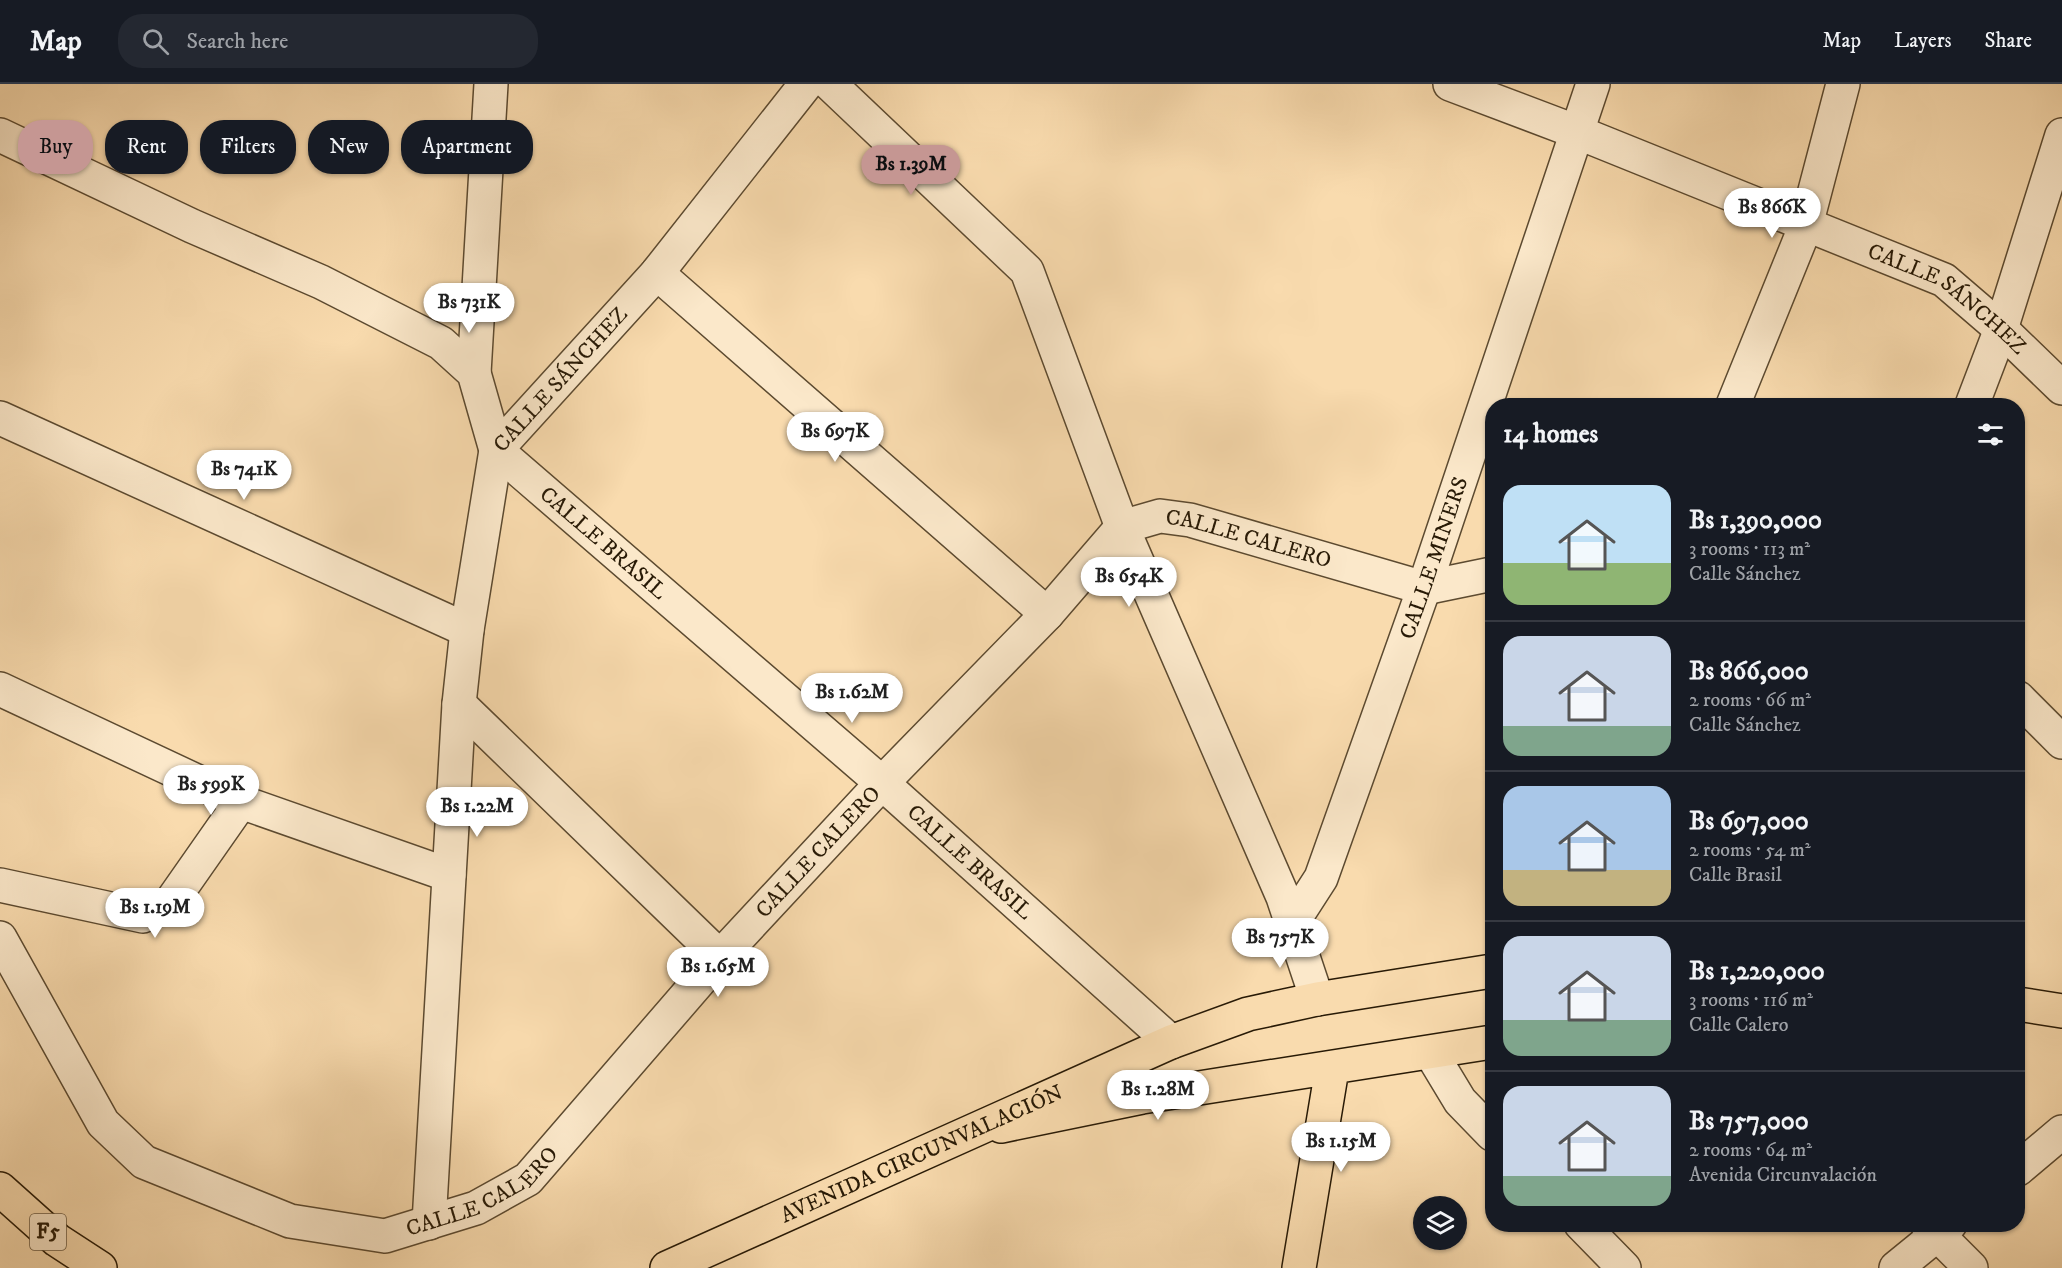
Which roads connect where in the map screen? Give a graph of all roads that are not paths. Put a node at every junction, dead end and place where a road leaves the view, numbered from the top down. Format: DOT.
graph roads {
  1 [pos="490,84"];
  2 [pos="806,84"];
  3 [pos="830,84"];
  4 [pos="1450,84"];
  5 [pos="1593,84"];
  6 [pos="1843,84"];
  7 [pos="1577,132"];
  8 [pos="0,135"];
  9 [pos="2062,135"];
  10 [pos="1806,225"];
  11 [pos="657,273"];
  12 [pos="2001,329"];
  13 [pos="474,373"];
  14 [pos="2062,388"];
  15 [pos="1488,398"];
  16 [pos="1736,398"];
  17 [pos="1975,398"];
  18 [pos="1485,406"];
  19 [pos="0,418"];
  20 [pos="496,450"];
  21 [pos="1122,527"];
  22 [pos="1485,575"];
  23 [pos="1424,588"];
  24 [pos="1047,614"];
  25 [pos="467,630"];
  26 [pos="0,689"];
  27 [pos="459,704"];
  28 [pos="2025,705"];
  29 [pos="2062,742"];
  30 [pos="882,783"];
  31 [pos="241,802"];
  32 [pos="449,875"];
  33 [pos="0,885"];
  34 [pos="1292,923"];
  35 [pos="0,938"];
  36 [pos="720,957"];
  37 [pos="1485,972"];
  38 [pos="1317,999"];
  39 [pos="2025,1005"];
  40 [pos="2062,1011"];
  41 [pos="1171,1041"];
  42 [pos="1485,1043"];
  43 [pos="1431,1053"];
  44 [pos="1332,1069"];
  45 [pos="1485,1127"];
  46 [pos="978,1130"];
  47 [pos="2062,1132"];
  48 [pos="2025,1163"];
  49 [pos="0,1189"];
  50 [pos="429,1223"];
  51 [pos="1589,1232"];
  52 [pos="1934,1232"];
  53 [pos="1941,1232"];
  54 [pos="100,1268"];
  55 [pos="667,1268"];
  56 [pos="1299,1268"];
  57 [pos="1624,1268"];
  58 [pos="1896,1268"];
  59 [pos="1971,1268"];
  1 -- 13 [label="street"];
  2 -- 11 [label="street, CALLE SÁNCHEZ"];
  3 -- 21 [label="street"];
  4 -- 7 [label="street, CALLE SÁNCHEZ"];
  5 -- 7 [label="street, CALLE MINERS"];
  6 -- 10 [label="street"];
  7 -- 10 [label="street, CALLE SÁNCHEZ"];
  7 -- 15 [label="street, CALLE MINERS"];
  8 -- 13 [label="street"];
  9 -- 12 [label="street"];
  10 -- 12 [label="street, CALLE SÁNCHEZ"];
  10 -- 16 [label="street"];
  11 -- 20 [label="street, CALLE SÁNCHEZ"];
  11 -- 24 [label="street"];
  12 -- 14 [label="street, CALLE SÁNCHEZ"];
  12 -- 17 [label="street"];
  13 -- 20 [label="street, CALLE SÁNCHEZ"];
  18 -- 23 [label="street, CALLE MINERS"];
  19 -- 25 [label="street"];
  20 -- 25 [label="street"];
  20 -- 30 [label="street, CALLE BRASIL"];
  21 -- 23 [label="street, CALLE CALERO"];
  21 -- 24 [label="street, CALLE CALERO"];
  21 -- 34 [label="street"];
  22 -- 23 [label="street, CALLE CALERO"];
  23 -- 34 [label="street, CALLE MINERS"];
  24 -- 30 [label="street, CALLE CALERO"];
  25 -- 27 [label="street"];
  26 -- 31 [label="street"];
  27 -- 32 [label="street"];
  27 -- 36 [label="street"];
  28 -- 29 [label="street"];
  30 -- 36 [label="street, CALLE CALERO"];
  30 -- 41 [label="street, CALLE BRASIL"];
  31 -- 32 [label="street"];
  31 -- 33 [label="street"];
  32 -- 50 [label="street"];
  34 -- 38 [label="street"];
  35 -- 50 [label="street, CALLE CALERO"];
  36 -- 50 [label="street, CALLE CALERO"];
  37 -- 38 [label="main road, AVENIDA CIRCUNVALACIÓN"];
  38 -- 41 [label="main road, AVENIDA CIRCUNVALACIÓN"];
  39 -- 40 [label="main road"];
  41 -- 46 [label="main road, AVENIDA CIRCUNVALACIÓN"];
  42 -- 43 [label="main road"];
  43 -- 44 [label="main road"];
  43 -- 45 [label="street"];
  44 -- 46 [label="main road"];
  44 -- 56 [label="main road"];
  46 -- 55 [label="main road, AVENIDA CIRCUNVALACIÓN"];
  47 -- 48 [label="street"];
  49 -- 54 [label="main road, F5"];
  51 -- 57 [label="street"];
  52 -- 58 [label="street"];
  53 -- 59 [label="street"];
}
